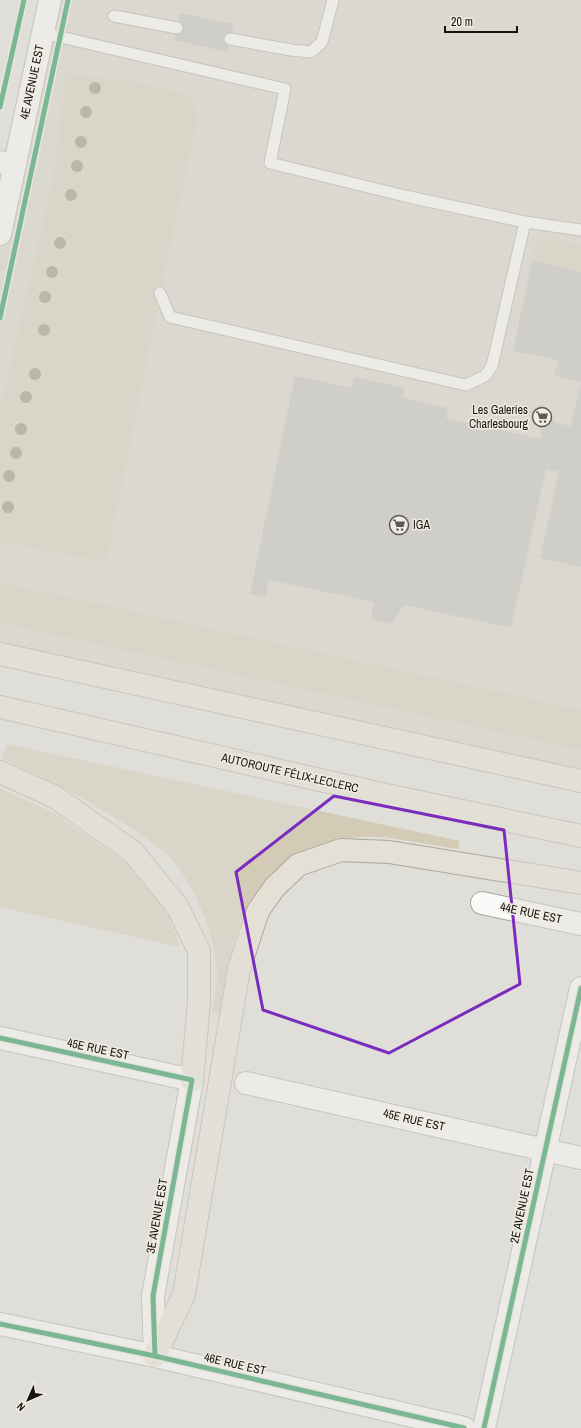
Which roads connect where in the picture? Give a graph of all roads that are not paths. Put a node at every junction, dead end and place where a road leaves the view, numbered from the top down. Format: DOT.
graph roads {
  1 [pos="50,0"];
  2 [pos="333,0"];
  3 [pos="114,16"];
  4 [pos="177,28"];
  5 [pos="43,33"];
  6 [pos="230,39"];
  7 [pos="7,163"];
  8 [pos="525,222"];
  9 [pos="581,230"];
  10 [pos="0,234"];
  11 [pos="160,293"];
  12 [pos="10,656"];
  13 [pos="0,707"];
  14 [pos="0,772"];
  15 [pos="581,781"];
  16 [pos="581,836"];
  17 [pos="581,883"];
  18 [pos="482,903"];
  19 [pos="581,924"];
  20 [pos="581,988"];
  21 [pos="0,1038"];
  22 [pos="192,1080"];
  23 [pos="246,1082"];
  24 [pos="545,1149"];
  25 [pos="581,1158"];
  26 [pos="0,1324"];
  27 [pos="155,1356"];
  28 [pos="464,1428"];
  29 [pos="484,1428"];
  1 -- 5 [label="street, 4E AVENUE EST"];
  2 -- 6 [label="lane"];
  3 -- 4 [label="lane"];
  5 -- 7 [label="street, 4E AVENUE EST"];
  5 -- 8 [label="lane"];
  7 -- 10 [label="street, 4E AVENUE EST"];
  8 -- 9 [label="lane"];
  8 -- 11 [label="lane"];
  12 -- 15 [label="highway"];
  13 -- 16 [label="highway, AUTOROUTE FÉLIX-LECLERC"];
  14 -- 22 [label="highway"];
  17 -- 27 [label="highway"];
  18 -- 19 [label="street, 44E RUE EST"];
  20 -- 24 [label="street, 2E AVENUE EST"];
  21 -- 22 [label="street, 45E RUE EST"];
  22 -- 27 [label="street, 3E AVENUE EST"];
  23 -- 24 [label="street, 45E RUE EST"];
  24 -- 25 [label="street, 45E RUE EST"];
  24 -- 29 [label="street, 2E AVENUE EST"];
  26 -- 27 [label="street, 46E RUE EST"];
  27 -- 28 [label="street, 46E RUE EST"];
}
